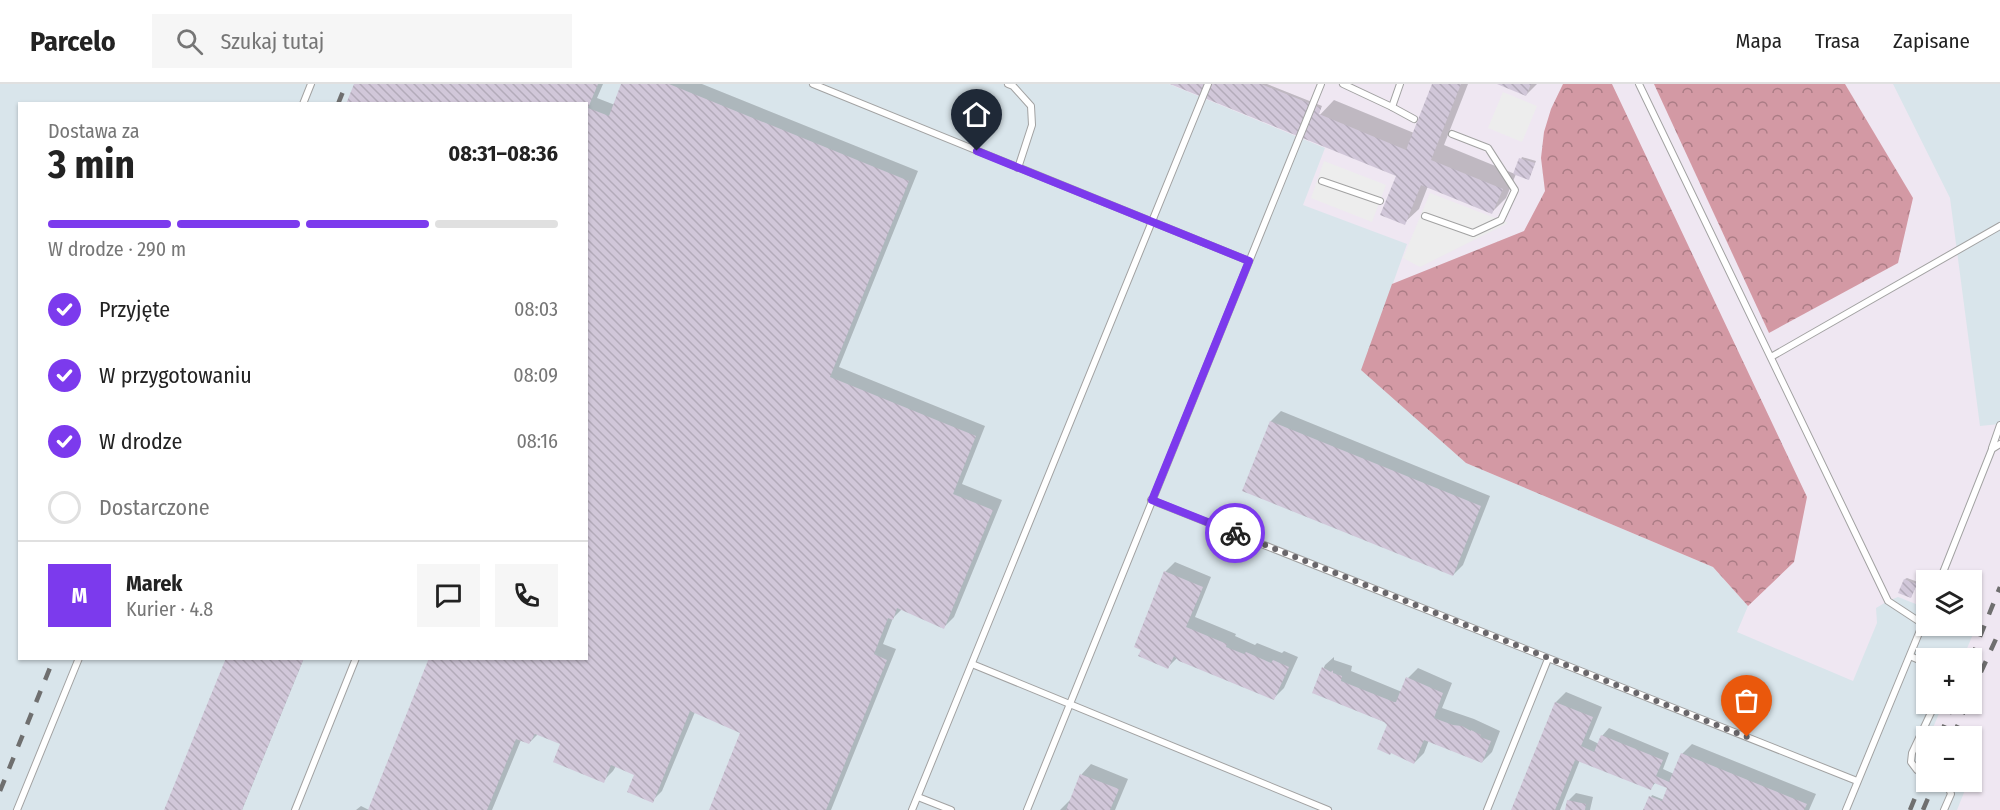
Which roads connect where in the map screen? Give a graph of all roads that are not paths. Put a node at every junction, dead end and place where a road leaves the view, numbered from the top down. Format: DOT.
graph roads {
  1 [pos="311,84"];
  2 [pos="813,84"];
  3 [pos="1008,84"];
  4 [pos="1208,84"];
  5 [pos="1321,84"];
  6 [pos="1343,84"];
  7 [pos="1400,84"];
  8 [pos="1640,84"];
  9 [pos="304,102"];
  10 [pos="1392,107"];
  11 [pos="1414,119"];
  12 [pos="1452,134"];
  13 [pos="1018,168"];
  14 [pos="1322,181"];
  15 [pos="1380,201"];
  16 [pos="1425,216"];
  17 [pos="1153,221"];
  18 [pos="2000,226"];
  19 [pos="1249,261"];
  20 [pos="1770,357"];
  21 [pos="2000,425"];
  22 [pos="2000,444"];
  23 [pos="1992,449"];
  24 [pos="1152,500"];
  25 [pos="1944,570"];
  26 [pos="1916,619"];
  27 [pos="1918,636"];
  28 [pos="1910,656"];
  29 [pos="1548,659"];
  30 [pos="1916,659"];
  31 [pos="78,660"];
  32 [pos="355,660"];
  33 [pos="972,664"];
  34 [pos="1070,703"];
  35 [pos="1916,744"];
  36 [pos="1916,769"];
  37 [pos="1857,781"];
  38 [pos="1950,792"];
  39 [pos="918,797"];
  40 [pos="17,810"];
  41 [pos="295,810"];
  42 [pos="912,810"];
  43 [pos="951,810"];
  44 [pos="1027,810"];
  45 [pos="1328,810"];
  46 [pos="1487,810"];
  47 [pos="1846,810"];
  48 [pos="1944,810"];
  1 -- 9 [label="lane"];
  2 -- 13 [label="lane"];
  3 -- 13 [label="lane"];
  4 -- 17 [label="lane"];
  5 -- 19 [label="lane"];
  6 -- 10 [label="lane"];
  7 -- 10 [label="lane"];
  8 -- 20 [label="lane"];
  10 -- 11 [label="lane"];
  12 -- 16 [label="lane"];
  13 -- 17 [label="lane"];
  14 -- 15 [label="lane"];
  17 -- 19 [label="lane"];
  17 -- 33 [label="lane"];
  18 -- 20 [label="lane"];
  19 -- 24 [label="lane"];
  20 -- 26 [label="lane"];
  21 -- 23 [label="lane"];
  22 -- 23 [label="lane"];
  23 -- 25 [label="lane"];
  24 -- 29 [label="lane"];
  24 -- 34 [label="lane"];
  27 -- 28 [label="lane"];
  28 -- 30 [label="lane"];
  28 -- 37 [label="lane"];
  29 -- 37 [label="lane"];
  29 -- 46 [label="lane"];
  31 -- 40 [label="lane"];
  32 -- 41 [label="lane"];
  33 -- 34 [label="lane"];
  33 -- 39 [label="lane"];
  34 -- 44 [label="lane"];
  34 -- 45 [label="lane"];
  35 -- 36 [label="lane"];
  37 -- 47 [label="lane"];
  38 -- 48 [label="lane"];
  39 -- 42 [label="lane"];
  39 -- 43 [label="lane"];
}
